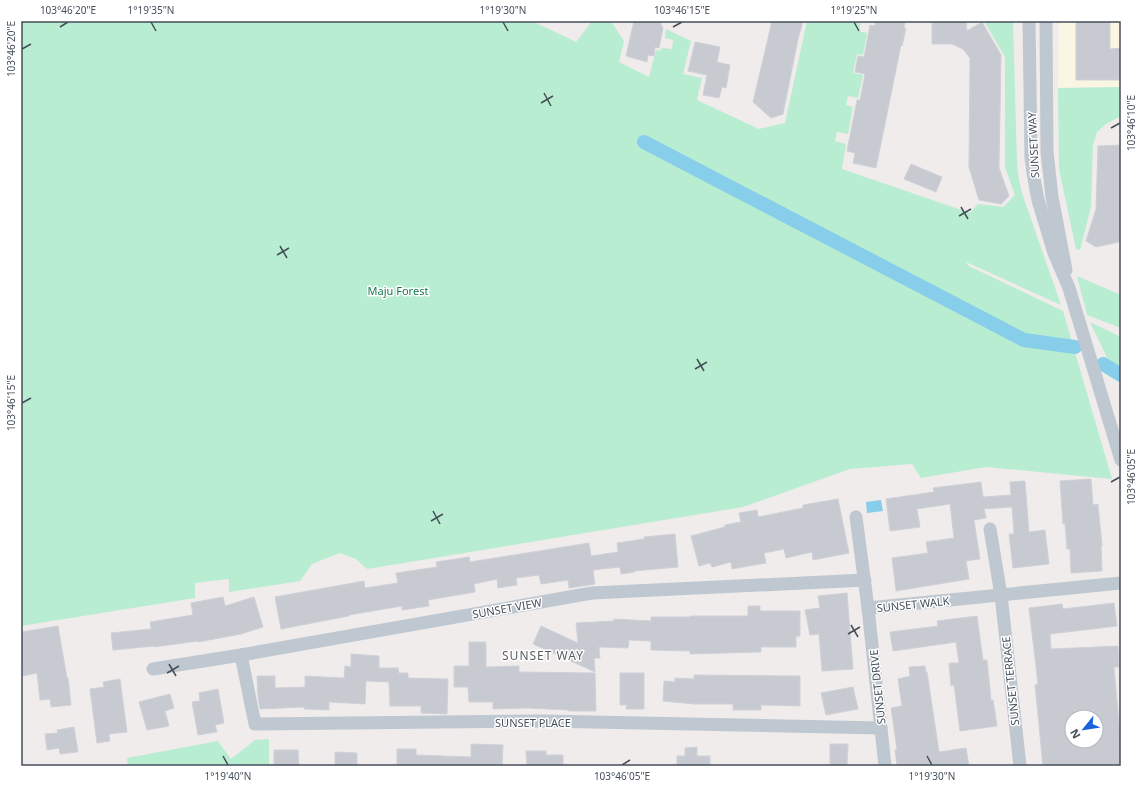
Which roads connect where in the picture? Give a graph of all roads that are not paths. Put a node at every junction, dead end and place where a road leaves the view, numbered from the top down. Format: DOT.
graph roads {
  1 [pos="1029,21"];
  2 [pos="1046,21"];
  3 [pos="1069,288"];
  4 [pos="1121,460"];
  5 [pos="856,517"];
  6 [pos="990,529"];
  7 [pos="865,580"];
  8 [pos="1121,583"];
  9 [pos="1001,595"];
  10 [pos="868,608"];
  11 [pos="241,655"];
  12 [pos="153,669"];
  13 [pos="881,728"];
  14 [pos="885,766"];
  15 [pos="1020,766"];
  1 -- 3 [label="street, SUNSET WAY"];
  2 -- 3 [label="street, SUNSET WAY"];
  3 -- 4 [label="street, SUNSET WAY"];
  5 -- 7 [label="street, SUNSET WALK"];
  6 -- 9 [label="street"];
  7 -- 10 [label="street, SUNSET WALK"];
  7 -- 11 [label="street, SUNSET VIEW"];
  8 -- 9 [label="street, SUNSET WALK"];
  9 -- 10 [label="street, SUNSET WALK"];
  9 -- 15 [label="street, SUNSET TERRACE"];
  10 -- 13 [label="street, SUNSET DRIVE"];
  11 -- 12 [label="street, SUNSET VIEW"];
  11 -- 13 [label="street, SUNSET PLACE"];
  13 -- 14 [label="street, SUNSET DRIVE"];
}
